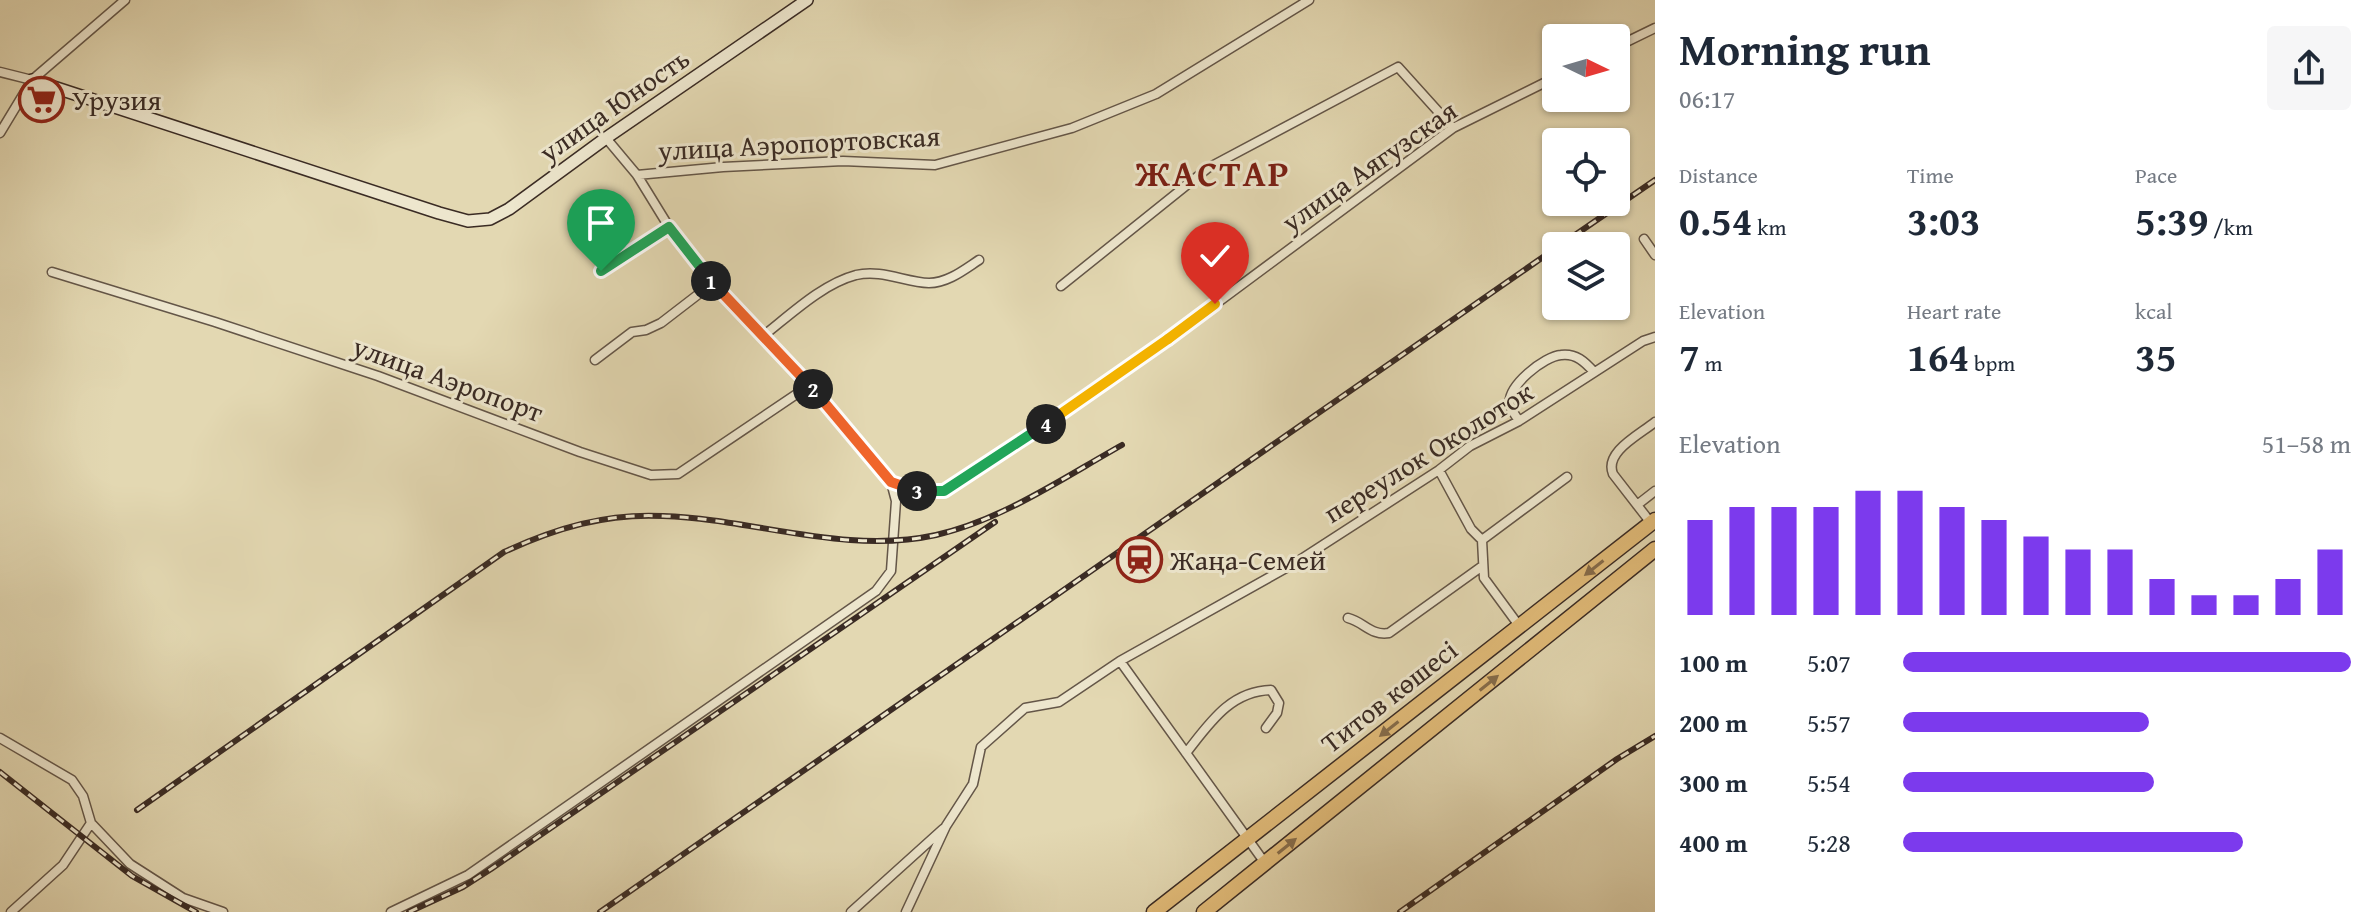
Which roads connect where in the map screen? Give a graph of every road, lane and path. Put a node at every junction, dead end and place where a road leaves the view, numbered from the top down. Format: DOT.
graph roads {
  1 [pos="125,0"];
  2 [pos="807,0"];
  3 [pos="1309,0"];
  4 [pos="1655,28"];
  5 [pos="1630,40"];
  6 [pos="0,72"];
  7 [pos="32,80"];
  8 [pos="1542,84"];
  9 [pos="1453,128"];
  10 [pos="0,133"];
  11 [pos="606,138"];
  12 [pos="637,175"];
  13 [pos="669,227"];
  14 [pos="1644,239"];
  15 [pos="1655,255"];
  16 [pos="979,260"];
  17 [pos="601,271"];
  18 [pos="52,272"];
  19 [pos="713,283"];
  20 [pos="1061,286"];
  21 [pos="763,336"];
  22 [pos="1655,337"];
  23 [pos="595,360"];
  24 [pos="1594,372"];
  25 [pos="810,385"];
  26 [pos="1519,421"];
  27 [pos="1655,422"];
  28 [pos="1439,470"];
  29 [pos="1567,477"];
  30 [pos="891,482"];
  31 [pos="1655,491"];
  32 [pos="1637,505"];
  33 [pos="1653,521"];
  34 [pos="1482,540"];
  35 [pos="1655,549"];
  36 [pos="1481,567"];
  37 [pos="1348,618"];
  38 [pos="1520,627"];
  39 [pos="1120,661"];
  40 [pos="1266,728"];
  41 [pos="0,738"];
  42 [pos="1186,753"];
  43 [pos="91,823"];
  44 [pos="946,826"];
  45 [pos="1248,839"];
  46 [pos="1265,863"];
  47 [pos="11,912"];
  48 [pos="223,912"];
  49 [pos="391,912"];
  50 [pos="851,912"];
  51 [pos="906,912"];
  52 [pos="1154,912"];
  53 [pos="1204,912"];
  1 -- 7 [label="street"];
  2 -- 11 [label="street, улица Юность"];
  3 -- 12 [label="street, улица Аэропортовская"];
  4 -- 5 [label="street"];
  6 -- 7 [label="street"];
  7 -- 10 [label="street"];
  7 -- 11 [label="street, улица Юность"];
  8 -- 9 [label="street, улица Аягузская"];
  9 -- 20 [label="street"];
  9 -- 30 [label="street, улица Аягузская"];
  11 -- 12 [label="street"];
  12 -- 13 [label="street"];
  13 -- 17 [label="street"];
  13 -- 19 [label="street"];
  14 -- 15 [label="street"];
  16 -- 21 [label="street"];
  18 -- 25 [label="street, улица Аэропорт"];
  19 -- 21 [label="street"];
  19 -- 23 [label="street"];
  21 -- 25 [label="street"];
  22 -- 24 [label="street, переулок Околоток"];
  24 -- 26 [label="street, переулок Околоток"];
  24 -- 26 [label="street"];
  25 -- 30 [label="street"];
  26 -- 28 [label="street, переулок Околоток"];
  27 -- 32 [label="street"];
  28 -- 34 [label="street"];
  28 -- 39 [label="street, переулок Околоток"];
  29 -- 34 [label="street"];
  30 -- 49 [label="street"];
  31 -- 32 [label="street"];
  32 -- 33 [label="street"];
  33 -- 38 [label="highway, Титов көшесі, one-way"];
  34 -- 36 [label="street"];
  46 -- 35 [label="highway, Титов көшесі, one-way"];
  36 -- 37 [label="street"];
  36 -- 38 [label="street"];
  38 -- 45 [label="highway, Титов көшесі, one-way"];
  39 -- 42 [label="street"];
  39 -- 44 [label="street, переулок Околоток"];
  40 -- 42 [label="street"];
  41 -- 43 [label="street"];
  42 -- 45 [label="street"];
  43 -- 47 [label="street"];
  43 -- 48 [label="street"];
  44 -- 50 [label="street"];
  44 -- 51 [label="street"];
  45 -- 46 [label="street"];
  45 -- 52 [label="highway, Титов көшесі"];
  46 -- 53 [label="highway, Титов көшесі"];
}
